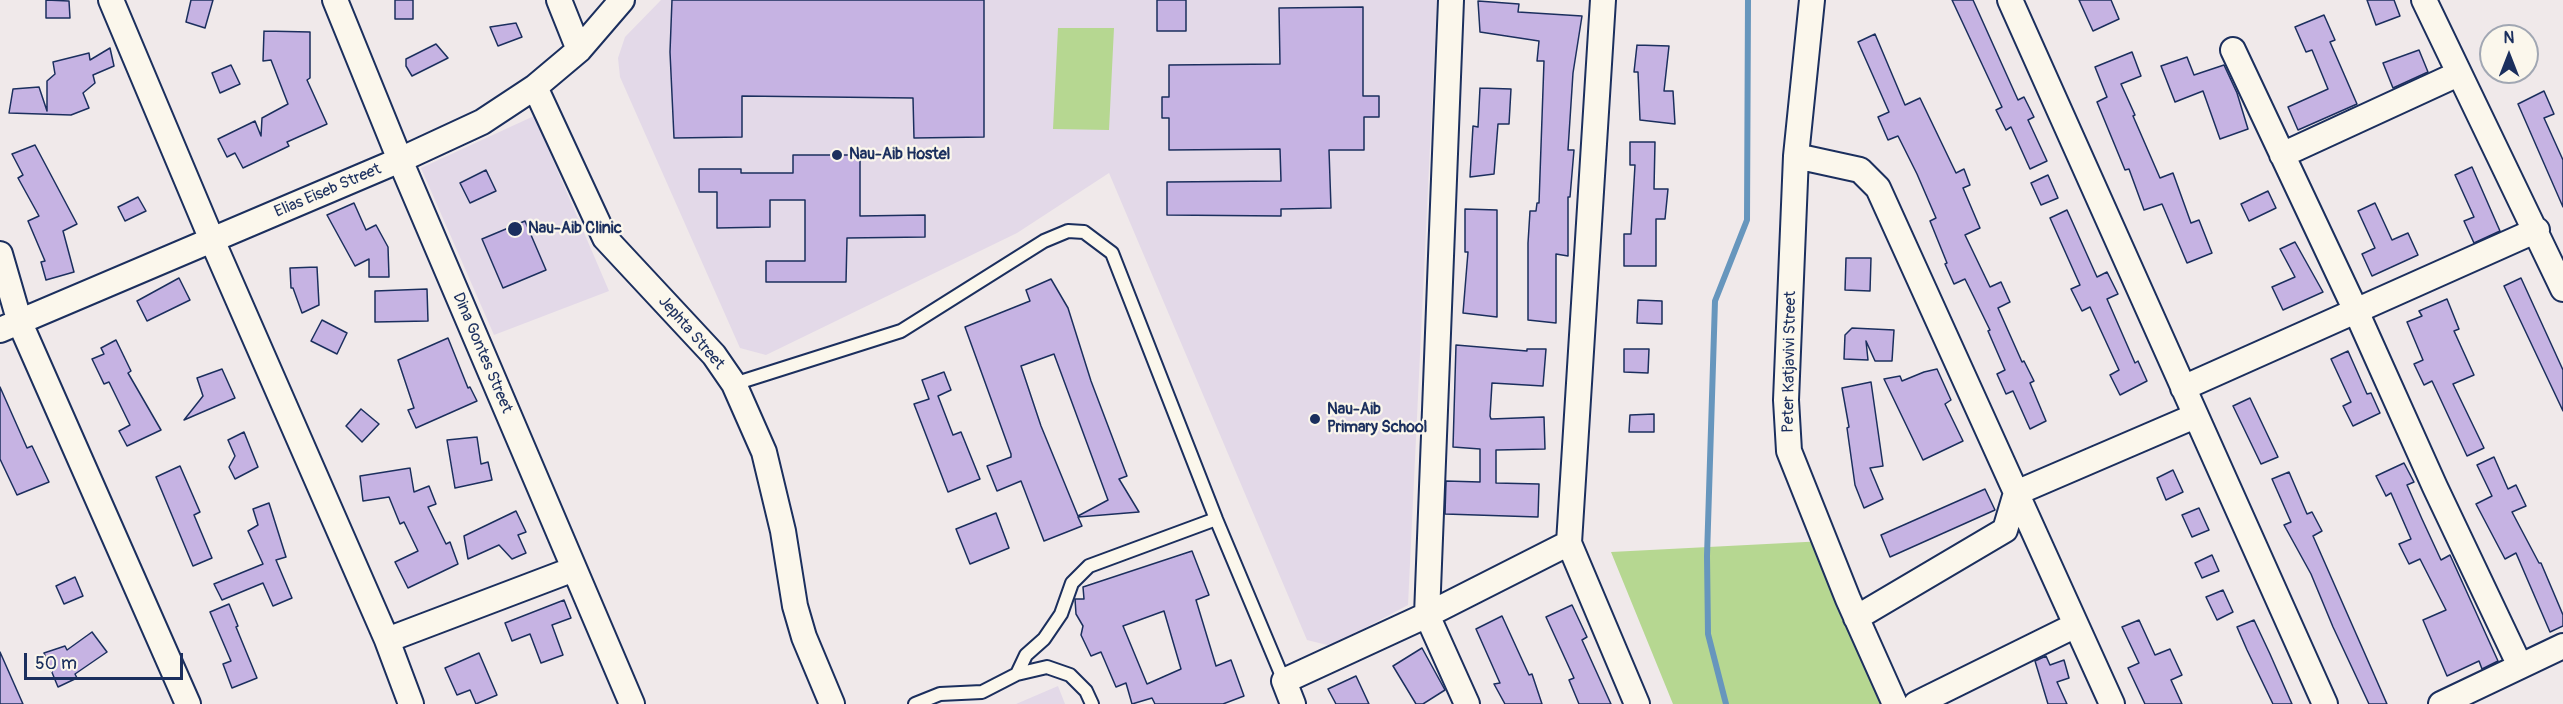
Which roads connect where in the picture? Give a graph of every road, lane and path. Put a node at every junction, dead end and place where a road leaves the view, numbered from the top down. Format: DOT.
graph roads {
  1 [pos="111,0"];
  2 [pos="335,0"];
  3 [pos="559,0"];
  4 [pos="622,0"];
  5 [pos="1451,0"];
  6 [pos="1603,0"];
  7 [pos="1812,0"];
  8 [pos="2010,0"];
  9 [pos="2424,0"];
  10 [pos="579,50"];
  11 [pos="2233,50"];
  12 [pos="2458,74"];
  13 [pos="535,87"];
  14 [pos="2282,155"];
  15 [pos="1796,156"];
  16 [pos="400,160"];
  17 [pos="2537,230"];
  18 [pos="212,240"];
  19 [pos="0,254"];
  20 [pos="2563,289"];
  21 [pos="2356,311"];
  22 [pos="10,327"];
  23 [pos="734,384"];
  24 [pos="2183,388"];
  25 [pos="2195,416"];
  26 [pos="2016,493"];
  27 [pos="1216,519"];
  28 [pos="1569,543"];
  29 [pos="574,569"];
  30 [pos="1427,615"];
  31 [pos="1856,618"];
  32 [pos="2076,625"];
  33 [pos="387,640"];
  34 [pos="2563,646"];
  35 [pos="2520,666"];
  36 [pos="1017,674"];
  37 [pos="1284,681"];
  38 [pos="188,704"];
  39 [pos="411,704"];
  40 [pos="632,704"];
  41 [pos="832,704"];
  42 [pos="915,704"];
  43 [pos="1092,704"];
  44 [pos="1293,704"];
  45 [pos="1467,704"];
  46 [pos="1637,704"];
  47 [pos="1895,704"];
  48 [pos="1916,704"];
  49 [pos="2112,704"];
  50 [pos="2325,704"];
  51 [pos="2441,704"];
  1 -- 18 [label="street"];
  2 -- 16 [label="street, Dina Gontes Street"];
  3 -- 10 [label="street"];
  4 -- 10 [label="street, Elias Eiseb Street"];
  5 -- 30 [label="street"];
  6 -- 28 [label="street"];
  7 -- 15 [label="street, Peter Katjavivi Street"];
  8 -- 24 [label="street"];
  9 -- 12 [label="street"];
  10 -- 13 [label="street, Elias Eiseb Street"];
  11 -- 14 [label="street"];
  12 -- 14 [label="street"];
  12 -- 17 [label="street"];
  13 -- 16 [label="street, Elias Eiseb Street"];
  13 -- 23 [label="street, Jephta Street"];
  14 -- 21 [label="street"];
  15 -- 26 [label="street"];
  15 -- 31 [label="street, Peter Katjavivi Street"];
  16 -- 18 [label="street, Elias Eiseb Street"];
  16 -- 29 [label="street, Dina Gontes Street"];
  17 -- 20 [label="street"];
  17 -- 21 [label="street"];
  18 -- 22 [label="street, Elias Eiseb Street"];
  18 -- 33 [label="street"];
  19 -- 22 [label="street"];
  21 -- 24 [label="street"];
  21 -- 35 [label="street"];
  22 -- 38 [label="street"];
  23 -- 27 [label="lane"];
  23 -- 41 [label="street, Jephta Street"];
  24 -- 25 [label="street"];
  25 -- 26 [label="street"];
  25 -- 50 [label="street"];
  26 -- 31 [label="street"];
  26 -- 32 [label="street"];
  27 -- 36 [label="lane"];
  27 -- 37 [label="lane"];
  28 -- 30 [label="street"];
  28 -- 46 [label="street"];
  29 -- 33 [label="street"];
  29 -- 40 [label="street, Dina Gontes Street"];
  30 -- 37 [label="street"];
  30 -- 45 [label="street"];
  31 -- 47 [label="street, Peter Katjavivi Street"];
  32 -- 48 [label="street"];
  32 -- 49 [label="street"];
  33 -- 39 [label="street"];
  34 -- 35 [label="street"];
  35 -- 51 [label="street"];
  36 -- 42 [label="lane"];
  36 -- 43 [label="lane"];
  37 -- 44 [label="street"];
}
